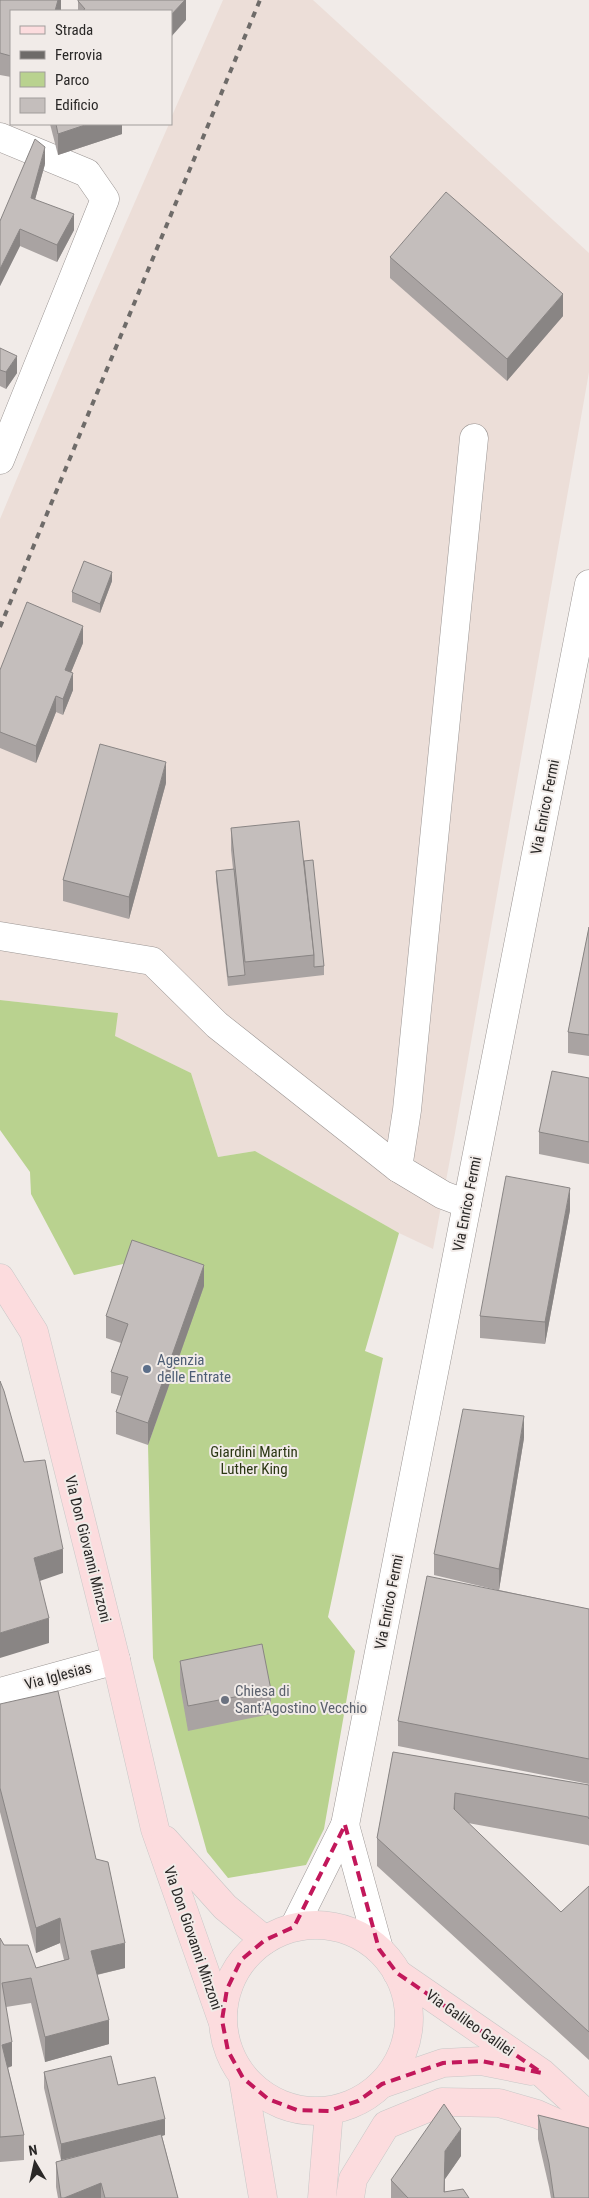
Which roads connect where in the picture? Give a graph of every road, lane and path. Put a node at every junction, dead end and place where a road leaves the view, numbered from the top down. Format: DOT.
graph roads {
  1 [pos="0,137"];
  2 [pos="474,438"];
  3 [pos="0,460"];
  4 [pos="589,584"];
  5 [pos="0,936"];
  6 [pos="398,1168"];
  7 [pos="467,1204"];
  8 [pos="0,1278"];
  9 [pos="116,1660"];
  10 [pos="0,1692"];
  11 [pos="345,1825"];
  12 [pos="155,1829"];
  13 [pos="294,1927"];
  14 [pos="265,1940"];
  15 [pos="379,1949"];
  16 [pos="397,1973"];
  17 [pos="222,2020"];
  18 [pos="542,2073"];
  19 [pos="243,2078"];
  20 [pos="382,2084"];
  21 [pos="329,2111"];
  22 [pos="589,2116"];
  23 [pos="589,2136"];
  24 [pos="263,2198"];
  25 [pos="322,2198"];
  26 [pos="350,2198"];
  1 -- 3 [label="street"];
  2 -- 6 [label="street"];
  4 -- 7 [label="street, Via Enrico Fermi"];
  5 -- 6 [label="street"];
  6 -- 7 [label="street"];
  7 -- 11 [label="street, Via Enrico Fermi"];
  8 -- 9 [label="main road, Via Don Giovanni Minzoni"];
  9 -- 10 [label="street, Via Iglesias"];
  9 -- 12 [label="main road, Via Don Giovanni Minzoni"];
  11 -- 13 [label="street, Via Enrico Fermi"];
  11 -- 15 [label="street, Via Enrico Fermi"];
  12 -- 14 [label="main road, Via Don Giovanni Minzoni"];
  12 -- 17 [label="main road, Via Don Giovanni Minzoni"];
  13 -- 14 [label="main road"];
  13 -- 15 [label="main road"];
  14 -- 17 [label="main road"];
  15 -- 16 [label="main road"];
  16 -- 18 [label="main road, Via Galileo Galilei"];
  16 -- 20 [label="main road"];
  17 -- 19 [label="main road"];
  18 -- 20 [label="main road, Via Galileo Galilei"];
  18 -- 22 [label="main road, Via Galileo Galilei"];
  19 -- 21 [label="main road"];
  19 -- 24 [label="main road"];
  20 -- 21 [label="main road"];
  21 -- 25 [label="main road"];
  23 -- 26 [label="main road"];
}
